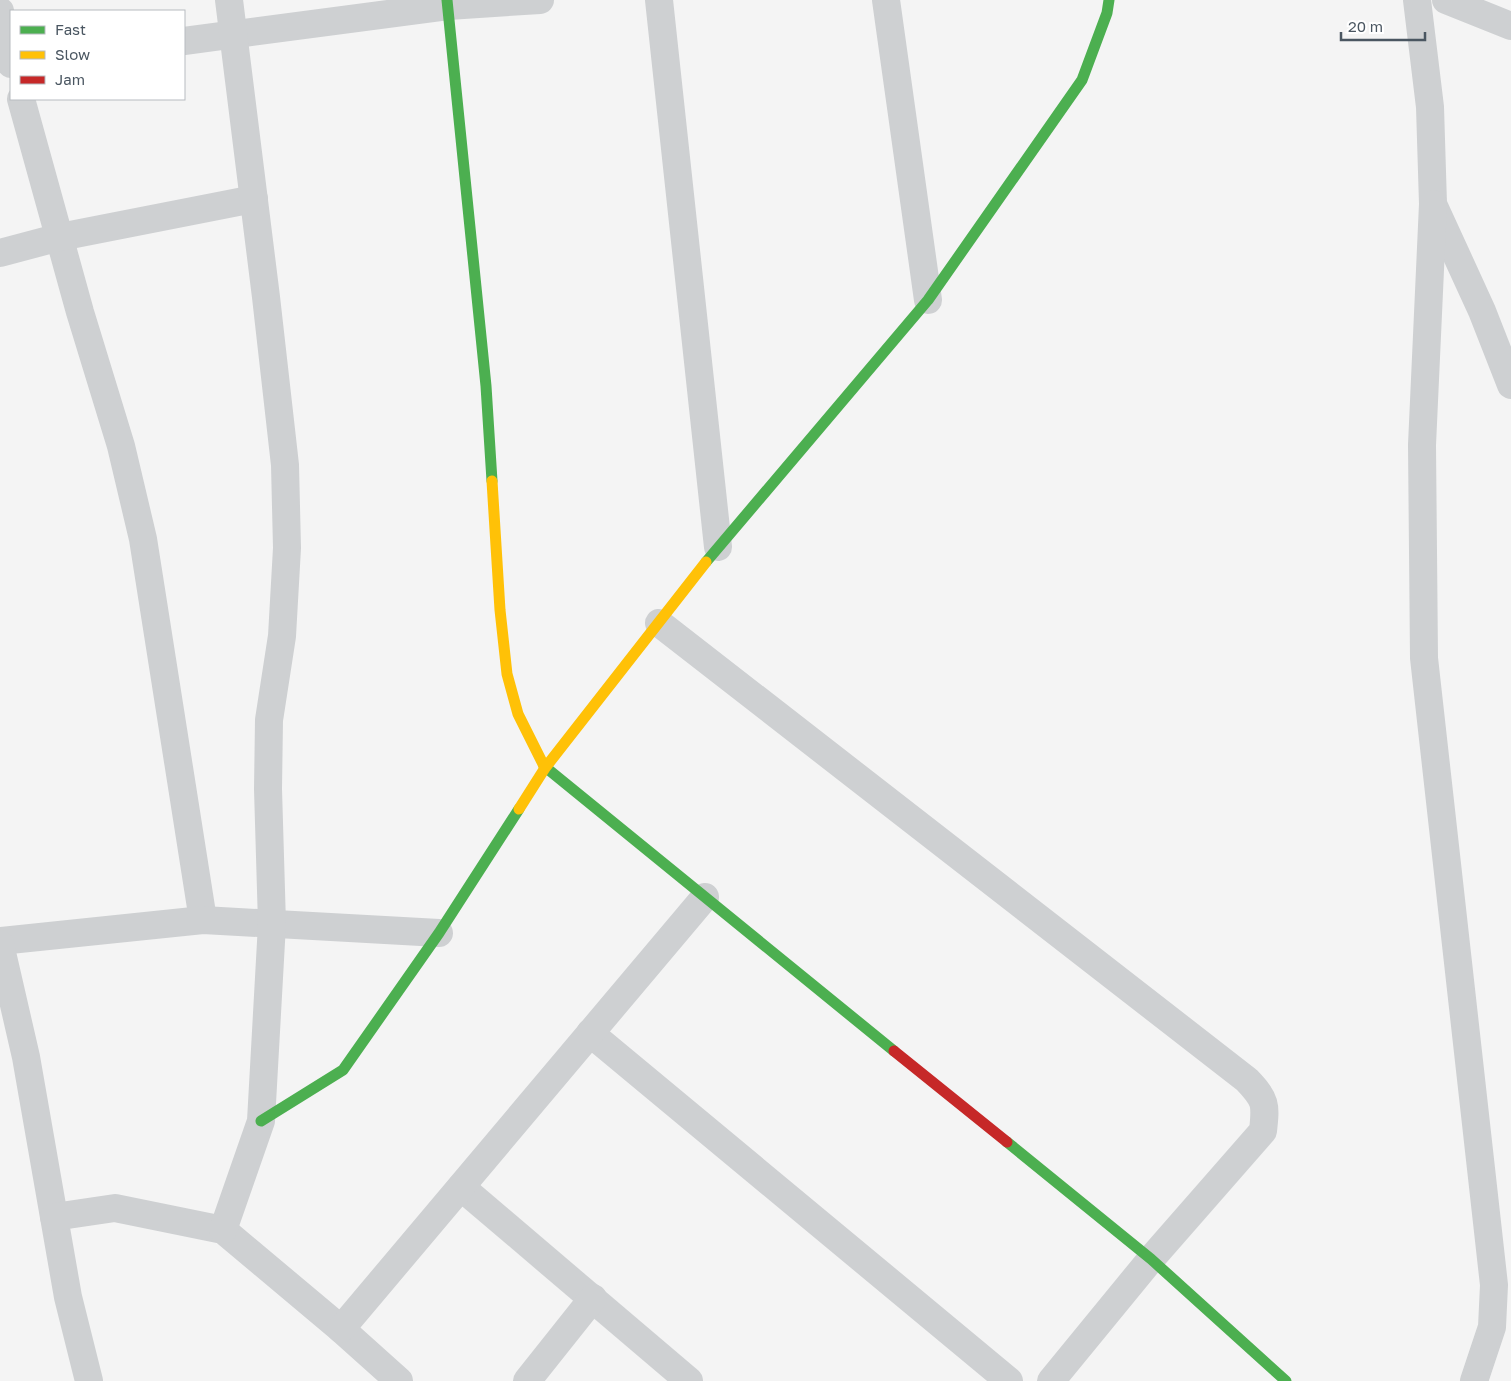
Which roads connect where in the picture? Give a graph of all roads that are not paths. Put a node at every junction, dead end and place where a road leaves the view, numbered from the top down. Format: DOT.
graph roads {
  1 [pos="229,0"];
  2 [pos="540,0"];
  3 [pos="659,0"];
  4 [pos="886,0"];
  5 [pos="1110,0"];
  6 [pos="1417,0"];
  7 [pos="1446,0"];
  8 [pos="448,3"];
  9 [pos="0,10"];
  10 [pos="1511,26"];
  11 [pos="234,35"];
  12 [pos="185,41"];
  13 [pos="10,57"];
  14 [pos="21,100"];
  15 [pos="254,199"];
  16 [pos="1433,204"];
  17 [pos="60,237"];
  18 [pos="0,253"];
  19 [pos="928,300"];
  20 [pos="1511,385"];
  21 [pos="718,547"];
  22 [pos="660,623"];
  23 [pos="545,768"];
  24 [pos="705,897"];
  25 [pos="203,920"];
  26 [pos="272,924"];
  27 [pos="439,933"];
  28 [pos="0,943"];
  29 [pos="590,1033"];
  30 [pos="261,1121"];
  31 [pos="461,1186"];
  32 [pos="54,1217"];
  33 [pos="224,1230"];
  34 [pos="1151,1260"];
  35 [pos="593,1298"];
  36 [pos="341,1329"];
  37 [pos="89,1381"];
  38 [pos="399,1381"];
  39 [pos="528,1381"];
  40 [pos="689,1381"];
  41 [pos="1009,1381"];
  42 [pos="1051,1381"];
  43 [pos="1286,1381"];
  44 [pos="1474,1381"];
  1 -- 11 [label="street"];
  2 -- 8 [label="street"];
  3 -- 21 [label="street"];
  4 -- 19 [label="street"];
  5 -- 19 [label="street"];
  6 -- 16 [label="street"];
  7 -- 10 [label="street"];
  8 -- 11 [label="street"];
  8 -- 23 [label="street"];
  9 -- 13 [label="street"];
  11 -- 12 [label="street"];
  11 -- 15 [label="street"];
  14 -- 17 [label="street"];
  15 -- 17 [label="street"];
  15 -- 26 [label="street"];
  16 -- 20 [label="street"];
  16 -- 44 [label="street"];
  17 -- 18 [label="street"];
  17 -- 25 [label="street"];
  19 -- 21 [label="street"];
  21 -- 22 [label="street"];
  22 -- 23 [label="street"];
  22 -- 34 [label="street"];
  23 -- 24 [label="street"];
  23 -- 27 [label="street"];
  24 -- 29 [label="street"];
  24 -- 34 [label="street"];
  25 -- 26 [label="street"];
  25 -- 28 [label="street"];
  26 -- 27 [label="street"];
  26 -- 30 [label="street"];
  27 -- 30 [label="street"];
  28 -- 32 [label="street"];
  29 -- 31 [label="street"];
  29 -- 41 [label="street"];
  30 -- 33 [label="street"];
  31 -- 35 [label="street"];
  31 -- 36 [label="street"];
  32 -- 33 [label="street"];
  32 -- 37 [label="street"];
  33 -- 36 [label="street"];
  34 -- 42 [label="street"];
  34 -- 43 [label="street"];
  35 -- 39 [label="street"];
  35 -- 40 [label="street"];
  36 -- 38 [label="street"];
}
